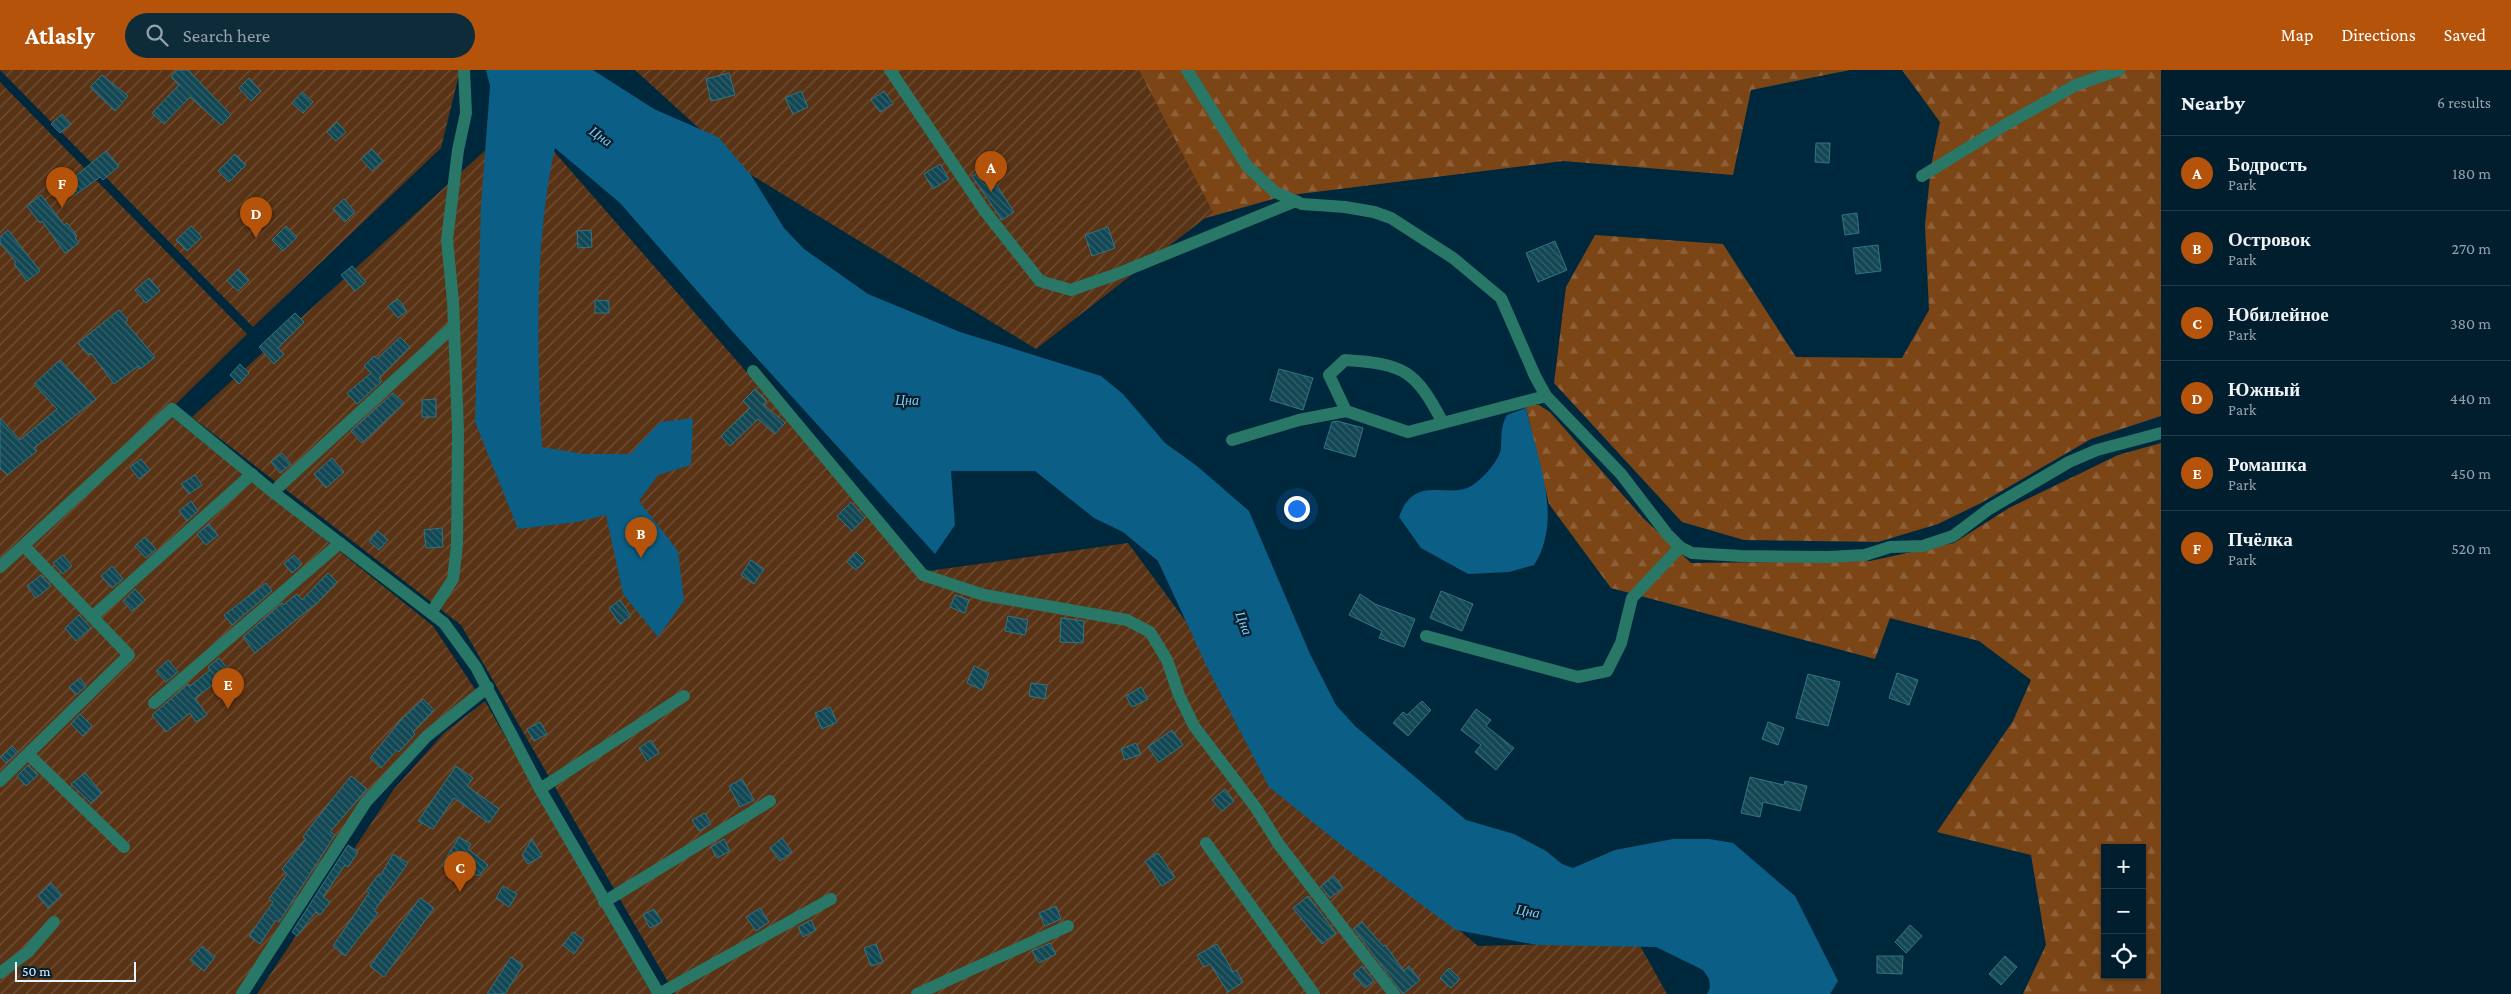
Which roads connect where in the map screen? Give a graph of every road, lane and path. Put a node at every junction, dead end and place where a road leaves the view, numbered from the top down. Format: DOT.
graph roads {
  1 [pos="464,70"];
  2 [pos="890,70"];
  3 [pos="1188,70"];
  4 [pos="2119,70"];
  5 [pos="1922,176"];
  6 [pos="1296,201"];
  7 [pos="454,326"];
  8 [pos="753,371"];
  9 [pos="1546,396"];
  10 [pos="1346,411"];
  11 [pos="1443,423"];
  12 [pos="2161,433"];
  13 [pos="1232,440"];
  14 [pos="252,474"];
  15 [pos="273,492"];
  16 [pos="340,543"];
  17 [pos="24,546"];
  18 [pos="1680,547"];
  19 [pos="0,567"];
  20 [pos="431,613"];
  21 [pos="92,617"];
  22 [pos="1426,636"];
  23 [pos="488,688"];
  24 [pos="684,696"];
  25 [pos="154,703"];
  26 [pos="29,755"];
  27 [pos="0,782"];
  28 [pos="540,789"];
  29 [pos="770,801"];
  30 [pos="1206,843"];
  31 [pos="124,847"];
  32 [pos="831,899"];
  33 [pos="604,902"];
  34 [pos="54,922"];
  35 [pos="1068,926"];
  36 [pos="0,973"];
  37 [pos="242,994"];
  38 [pos="659,994"];
  39 [pos="917,994"];
  40 [pos="1314,994"];
  41 [pos="1394,994"];
  1 -- 7 [label="street"];
  2 -- 6 [label="street"];
  3 -- 6 [label="street"];
  4 -- 5 [label="street"];
  6 -- 9 [label="street"];
  7 -- 15 [label="street"];
  7 -- 20 [label="street"];
  8 -- 41 [label="street"];
  9 -- 11 [label="street"];
  9 -- 18 [label="street"];
  10 -- 11 [label="street"];
  10 -- 11 [label="street"];
  10 -- 13 [label="street"];
  12 -- 18 [label="street"];
  14 -- 15 [label="street"];
  14 -- 17 [label="street"];
  14 -- 21 [label="street"];
  15 -- 16 [label="street"];
  16 -- 20 [label="street"];
  16 -- 25 [label="street"];
  17 -- 19 [label="street"];
  17 -- 21 [label="street"];
  18 -- 22 [label="street"];
  20 -- 23 [label="street"];
  21 -- 26 [label="street"];
  23 -- 28 [label="street"];
  23 -- 37 [label="street"];
  24 -- 28 [label="street"];
  26 -- 27 [label="street"];
  26 -- 31 [label="street"];
  28 -- 33 [label="street"];
  29 -- 33 [label="street"];
  30 -- 40 [label="street"];
  32 -- 38 [label="street"];
  33 -- 38 [label="street"];
  34 -- 36 [label="street"];
  35 -- 39 [label="street"];
}
